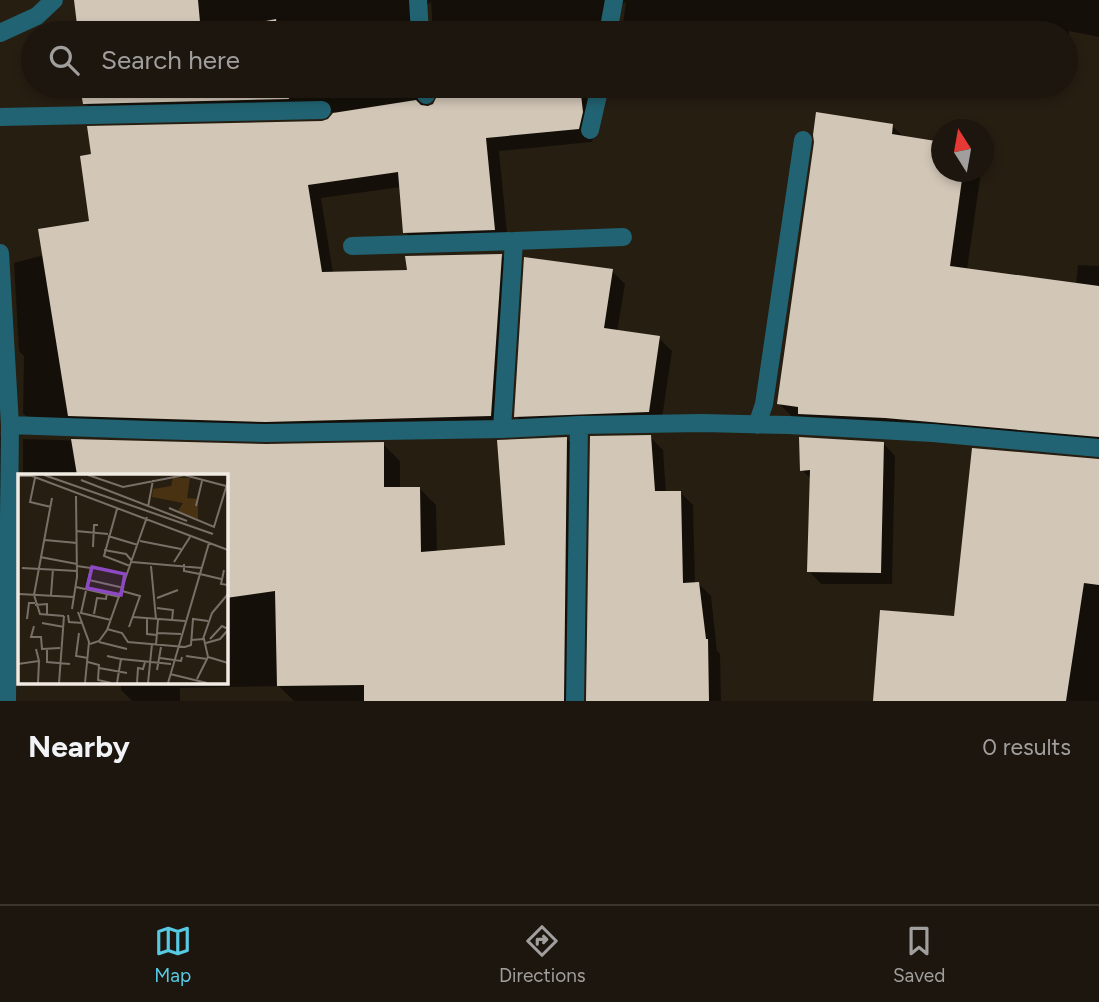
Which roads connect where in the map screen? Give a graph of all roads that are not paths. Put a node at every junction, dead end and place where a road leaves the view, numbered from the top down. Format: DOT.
graph roads {
  1 [pos="54,0"];
  2 [pos="418,0"];
  3 [pos="614,0"];
  4 [pos="26,21"];
  5 [pos="419,21"];
  6 [pos="610,21"];
  7 [pos="21,23"];
  8 [pos="0,33"];
  9 [pos="597,98"];
  10 [pos="322,110"];
  11 [pos="0,117"];
  12 [pos="590,130"];
  13 [pos="803,140"];
  14 [pos="624,237"];
  15 [pos="514,241"];
  16 [pos="352,246"];
  17 [pos="0,253"];
  18 [pos="4,389"];
  19 [pos="10,425"];
  20 [pos="579,425"];
  21 [pos="757,425"];
  22 [pos="502,429"];
  23 [pos="1099,448"];
  24 [pos="7,701"];
  25 [pos="575,701"];
  1 -- 4 [label="street"];
  2 -- 5 [label="street"];
  3 -- 6 [label="street"];
  7 -- 8 [label="street"];
  9 -- 12 [label="street"];
  10 -- 11 [label="street"];
  13 -- 21 [label="street"];
  14 -- 15 [label="street"];
  15 -- 16 [label="street"];
  15 -- 22 [label="street"];
  17 -- 18 [label="street"];
  18 -- 19 [label="street"];
  19 -- 22 [label="street"];
  19 -- 24 [label="street"];
  20 -- 21 [label="street"];
  20 -- 22 [label="street"];
  20 -- 25 [label="street"];
  21 -- 23 [label="street"];
}
